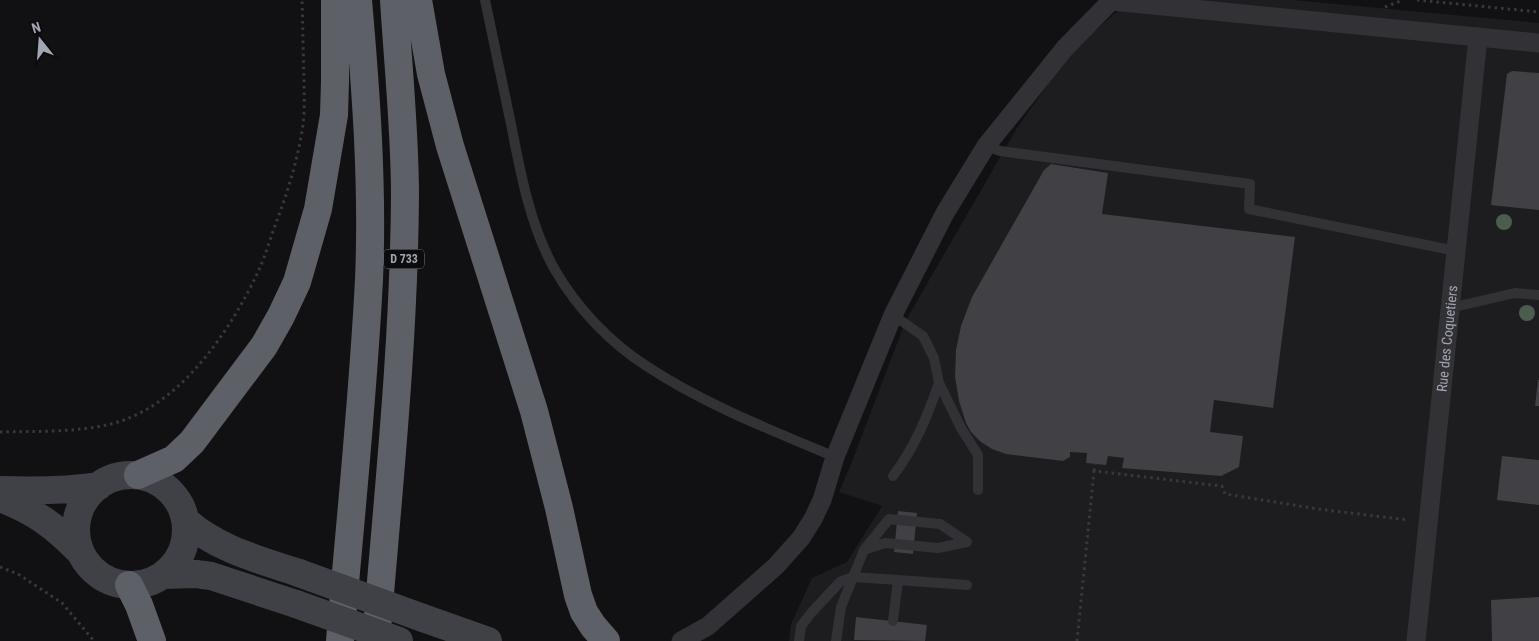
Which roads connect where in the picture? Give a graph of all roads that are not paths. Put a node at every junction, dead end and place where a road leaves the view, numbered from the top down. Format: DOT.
graph roads {
  1 [pos="335,0"];
  2 [pos="358,0"];
  3 [pos="394,0"];
  4 [pos="418,0"];
  5 [pos="485,0"];
  6 [pos="1112,0"];
  7 [pos="1478,37"];
  8 [pos="1539,43"];
  9 [pos="986,146"];
  10 [pos="1456,251"];
  11 [pos="1539,295"];
  12 [pos="1450,308"];
  13 [pos="893,315"];
  14 [pos="939,383"];
  15 [pos="835,457"];
  16 [pos="138,475"];
  17 [pos="893,476"];
  18 [pos="99,486"];
  19 [pos="0,490"];
  20 [pos="978,490"];
  21 [pos="0,498"];
  22 [pos="186,521"];
  23 [pos="864,550"];
  24 [pos="81,553"];
  25 [pos="163,575"];
  26 [pos="853,577"];
  27 [pos="898,580"];
  28 [pos="129,585"];
  29 [pos="967,585"];
  30 [pos="893,621"];
  31 [pos="705,634"];
  32 [pos="152,641"];
  33 [pos="340,641"];
  34 [pos="376,641"];
  35 [pos="399,641"];
  36 [pos="488,641"];
  37 [pos="606,641"];
  38 [pos="681,641"];
  39 [pos="799,641"];
  40 [pos="836,641"];
  41 [pos="1416,641"];
  1 -- 16 [label="highway"];
  2 -- 33 [label="highway, D 733"];
  3 -- 34 [label="highway, D 733"];
  4 -- 37 [label="highway"];
  5 -- 15 [label="lane"];
  6 -- 7 [label="street"];
  6 -- 9 [label="street"];
  7 -- 8 [label="street"];
  7 -- 10 [label="street, Rue des Coquetiers"];
  9 -- 10 [label="lane"];
  9 -- 13 [label="street"];
  10 -- 12 [label="street, Rue des Coquetiers"];
  11 -- 12 [label="lane"];
  12 -- 41 [label="street, Rue des Coquetiers"];
  13 -- 14 [label="lane"];
  13 -- 15 [label="street"];
  14 -- 17 [label="lane"];
  14 -- 20 [label="lane"];
  15 -- 31 [label="street"];
  16 -- 18 [label="main road"];
  16 -- 22 [label="main road"];
  18 -- 19 [label="main road"];
  18 -- 24 [label="main road"];
  21 -- 24 [label="main road"];
  22 -- 25 [label="main road"];
  22 -- 36 [label="main road, bridge"];
  23 -- 23 [label="lane"];
  23 -- 26 [label="lane"];
  24 -- 28 [label="main road"];
  25 -- 28 [label="main road"];
  25 -- 35 [label="main road, bridge"];
  26 -- 27 [label="lane"];
  26 -- 39 [label="lane"];
  26 -- 40 [label="lane"];
  27 -- 29 [label="lane"];
  27 -- 30 [label="lane"];
  28 -- 32 [label="highway"];
  31 -- 38 [label="street"];
}
